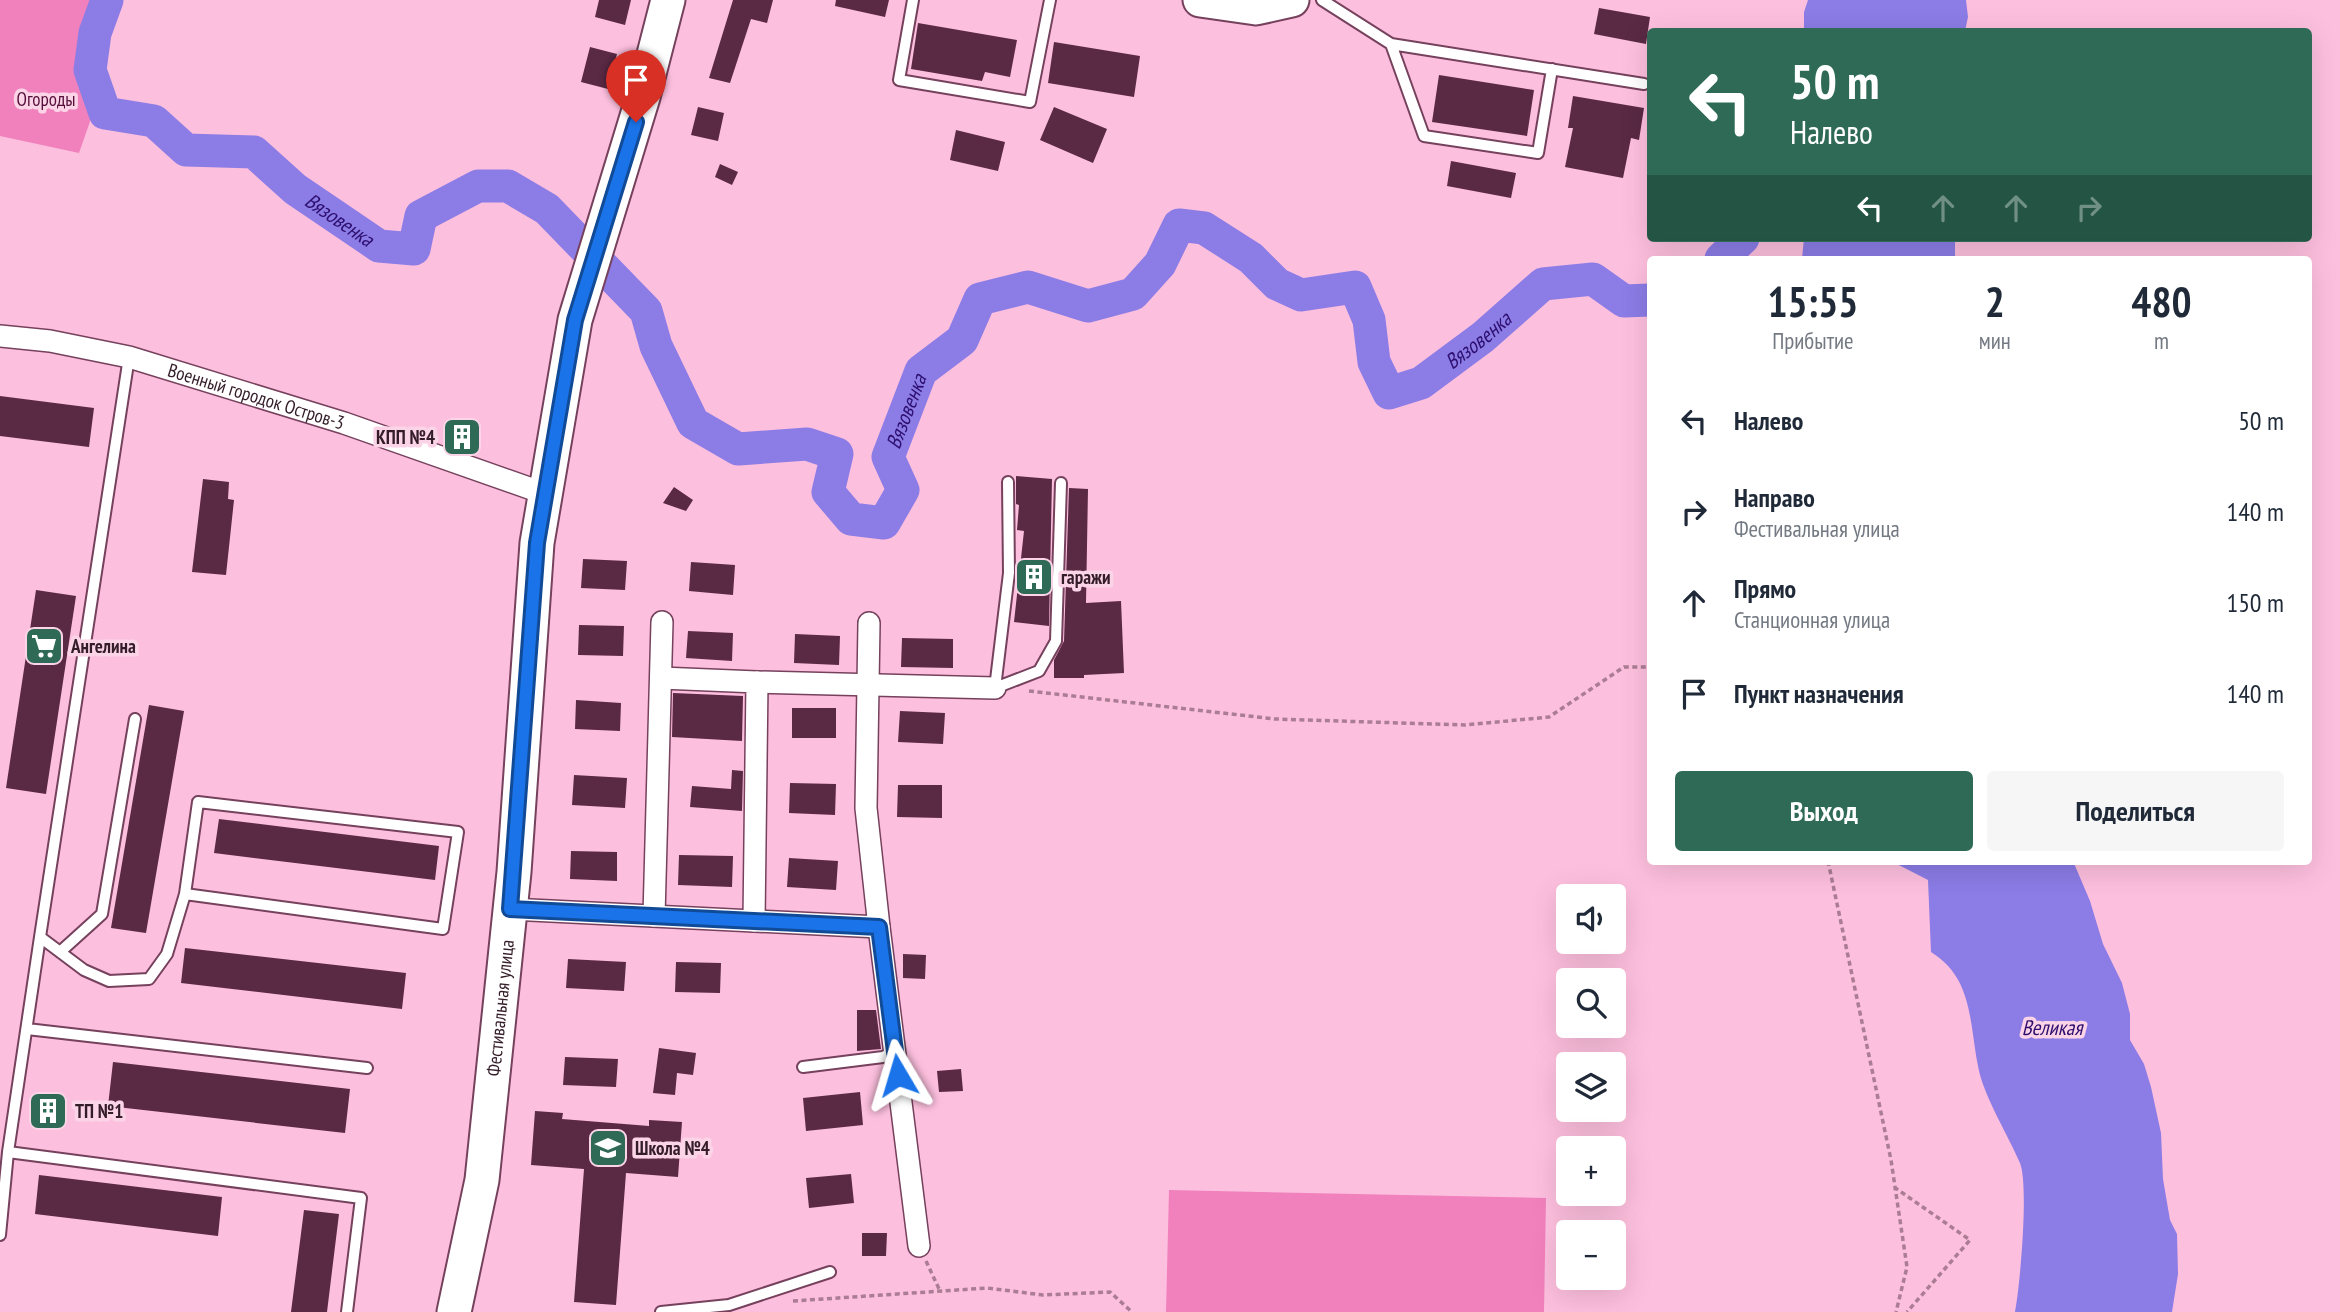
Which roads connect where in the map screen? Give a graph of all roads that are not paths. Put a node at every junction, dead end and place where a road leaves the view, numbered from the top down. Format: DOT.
graph roads {
  1 [pos="668,0"];
  2 [pos="913,0"];
  3 [pos="1050,0"];
  4 [pos="1200,0"];
  5 [pos="1292,0"];
  6 [pos="1322,0"];
  7 [pos="1391,44"];
  8 [pos="1552,69"];
  9 [pos="1644,84"];
  10 [pos="0,335"];
  11 [pos="129,357"];
  12 [pos="1008,482"];
  13 [pos="1061,484"];
  14 [pos="545,494"];
  15 [pos="662,622"];
  16 [pos="869,623"];
  17 [pos="661,678"];
  18 [pos="757,682"];
  19 [pos="869,685"];
  20 [pos="995,688"];
  21 [pos="135,719"];
  22 [pos="185,894"];
  23 [pos="510,909"];
  24 [pos="654,916"];
  25 [pos="754,921"];
  26 [pos="879,927"];
  27 [pos="40,937"];
  28 [pos="60,952"];
  29 [pos="27,1029"];
  30 [pos="895,1051"];
  31 [pos="803,1067"];
  32 [pos="367,1068"];
  33 [pos="8,1152"];
  34 [pos="1,1222"];
  35 [pos="0,1236"];
  36 [pos="919,1246"];
  37 [pos="830,1272"];
  38 [pos="709,1310"];
  39 [pos="682,1311"];
  40 [pos="347,1312"];
  41 [pos="454,1312"];
  42 [pos="661,1312"];
  1 -- 14 [label="main road, Фестивальная улица"];
  2 -- 3 [label="lane"];
  4 -- 5 [label="main road"];
  6 -- 7 [label="lane"];
  7 -- 8 [label="lane"];
  7 -- 8 [label="lane"];
  8 -- 9 [label="lane"];
  10 -- 11 [label="street, Военный городок Остров-3"];
  11 -- 14 [label="street, Военный городок Остров-3"];
  11 -- 27 [label="lane"];
  12 -- 20 [label="lane"];
  13 -- 20 [label="lane"];
  14 -- 23 [label="main road, Фестивальная улица"];
  15 -- 17 [label="street"];
  16 -- 19 [label="street"];
  17 -- 18 [label="street"];
  17 -- 24 [label="street"];
  18 -- 19 [label="street"];
  18 -- 25 [label="street"];
  19 -- 20 [label="street"];
  19 -- 26 [label="street"];
  21 -- 28 [label="lane"];
  22 -- 22 [label="lane"];
  22 -- 28 [label="lane"];
  23 -- 24 [label="street"];
  23 -- 41 [label="main road, Фестивальная улица"];
  24 -- 25 [label="street"];
  25 -- 26 [label="street"];
  26 -- 30 [label="street"];
  27 -- 28 [label="lane"];
  27 -- 29 [label="lane"];
  29 -- 32 [label="lane"];
  29 -- 33 [label="lane"];
  30 -- 31 [label="lane"];
  30 -- 36 [label="street"];
  33 -- 34 [label="lane"];
  33 -- 40 [label="lane"];
  34 -- 35 [label="lane"];
  37 -- 38 [label="lane"];
  38 -- 39 [label="lane"];
  39 -- 42 [label="lane"];
}
